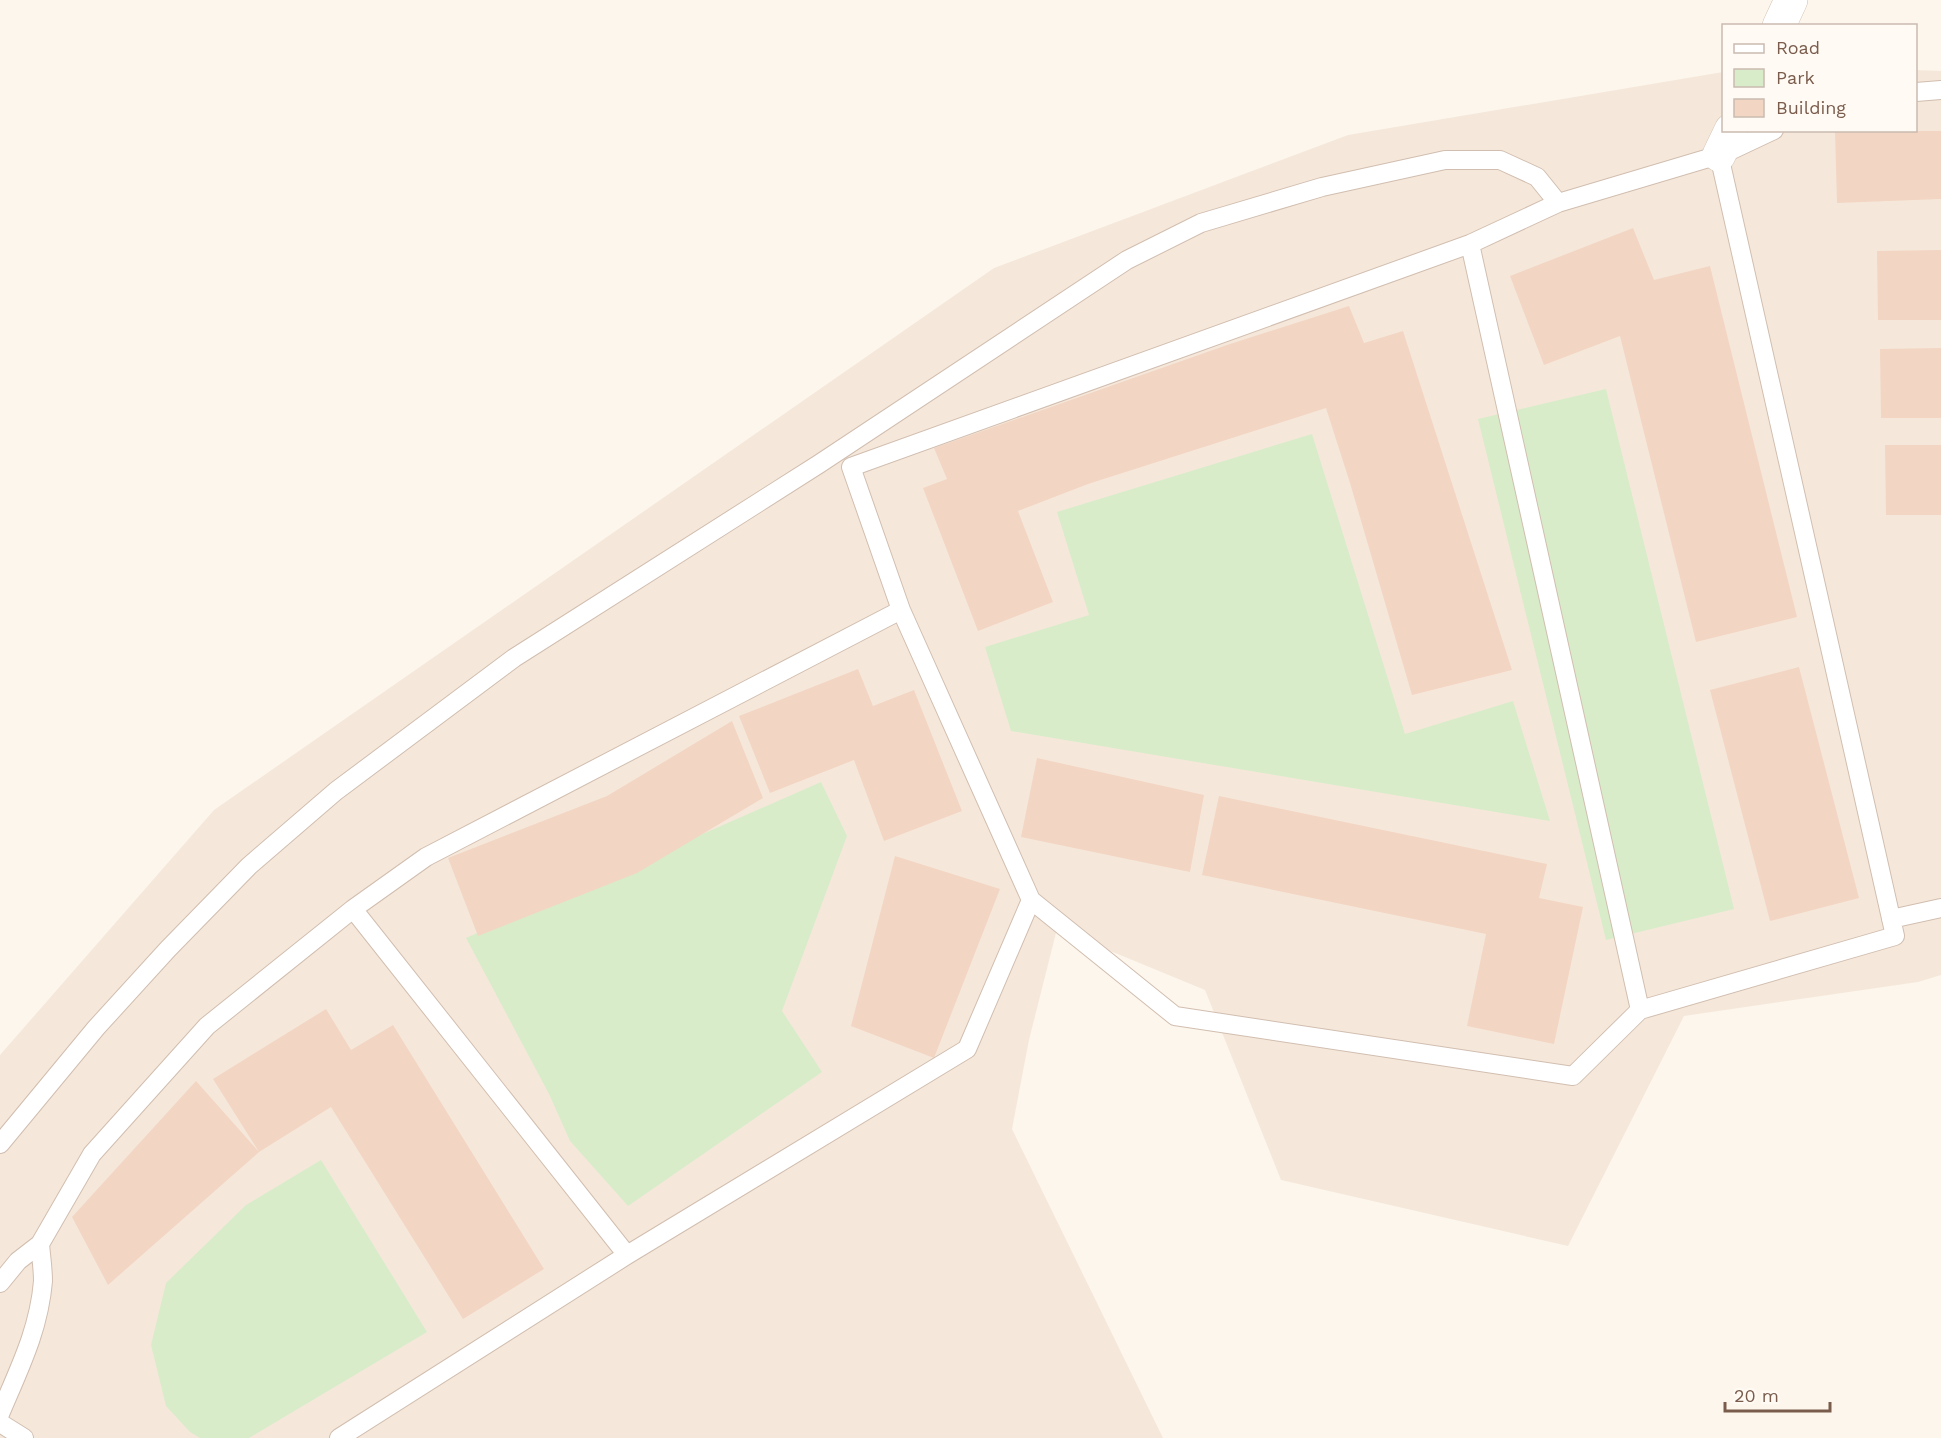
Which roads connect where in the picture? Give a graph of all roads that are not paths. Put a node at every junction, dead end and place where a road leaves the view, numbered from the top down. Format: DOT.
graph roads {
  1 [pos="1791,0"];
  2 [pos="1780,24"];
  3 [pos="1941,90"];
  4 [pos="1917,92"];
  5 [pos="1766,132"];
  6 [pos="1725,143"];
  7 [pos="1558,203"];
  8 [pos="1470,244"];
  9 [pos="901,610"];
  10 [pos="1031,900"];
  11 [pos="1941,908"];
  12 [pos="353,909"];
  13 [pos="1892,919"];
  14 [pos="1640,1010"];
  15 [pos="0,1144"];
  16 [pos="40,1244"];
  17 [pos="627,1255"];
  18 [pos="0,1283"];
  19 [pos="8,1429"];
  20 [pos="339,1438"];
  1 -- 2 [label="street"];
  3 -- 4 [label="lane"];
  5 -- 6 [label="lane"];
  6 -- 7 [label="lane"];
  6 -- 13 [label="lane"];
  7 -- 8 [label="lane"];
  7 -- 15 [label="lane"];
  8 -- 9 [label="lane"];
  8 -- 14 [label="lane"];
  9 -- 10 [label="lane"];
  9 -- 12 [label="lane"];
  10 -- 14 [label="lane"];
  10 -- 17 [label="lane"];
  11 -- 13 [label="lane"];
  12 -- 16 [label="lane"];
  12 -- 17 [label="lane"];
  13 -- 14 [label="lane"];
  16 -- 18 [label="lane"];
  16 -- 19 [label="lane"];
  17 -- 20 [label="lane"];
}
